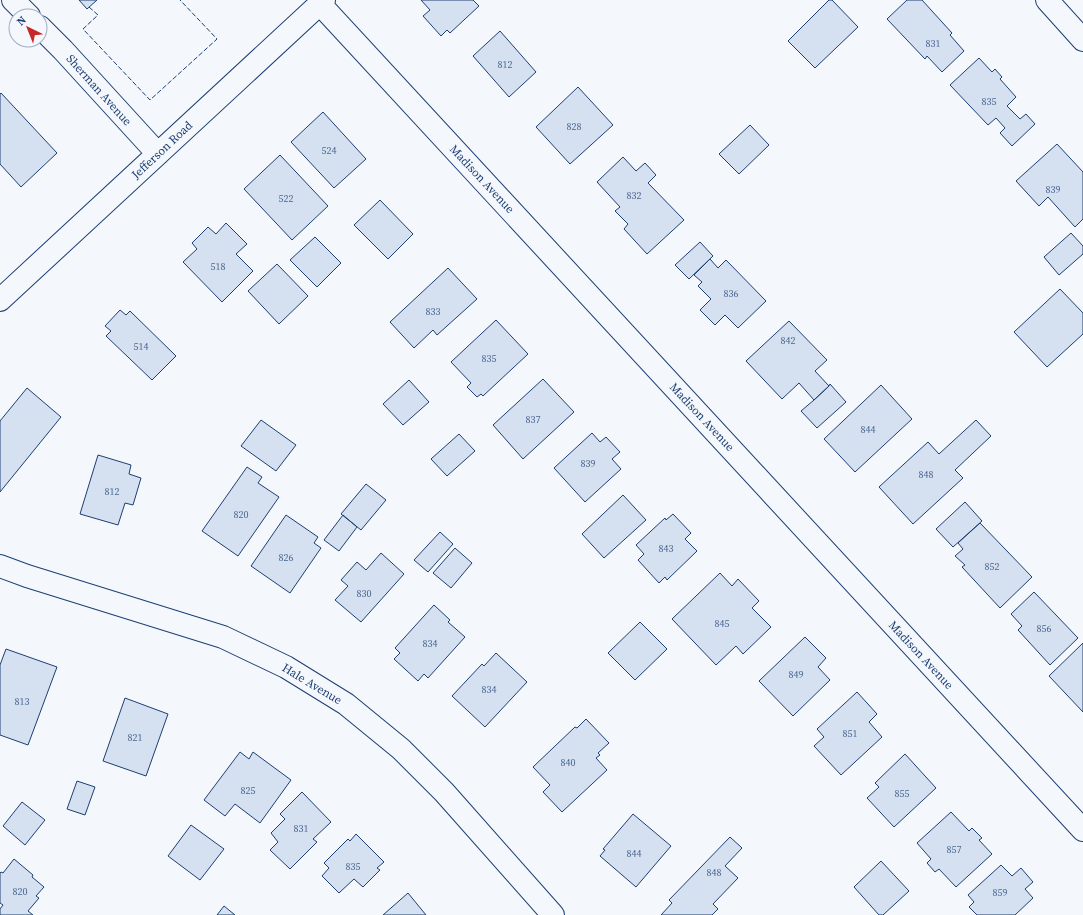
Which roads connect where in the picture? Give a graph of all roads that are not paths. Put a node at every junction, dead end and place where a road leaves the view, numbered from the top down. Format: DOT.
graph roads {
  1 [pos="13,0"];
  2 [pos="1046,0"];
  3 [pos="322,2"];
  4 [pos="21,8"];
  5 [pos="48,35"];
  6 [pos="1083,40"];
  7 [pos="158,154"];
  8 [pos="0,300"];
  9 [pos="0,566"];
  10 [pos="1083,829"];
  11 [pos="553,915"];
  1 -- 4 [label="street"];
  2 -- 6 [label="street"];
  3 -- 7 [label="street, Jefferson Road"];
  3 -- 10 [label="street, Madison Avenue"];
  5 -- 7 [label="street, Sherman Avenue"];
  7 -- 8 [label="street, Jefferson Road"];
  9 -- 11 [label="street, Hale Avenue"];
}
